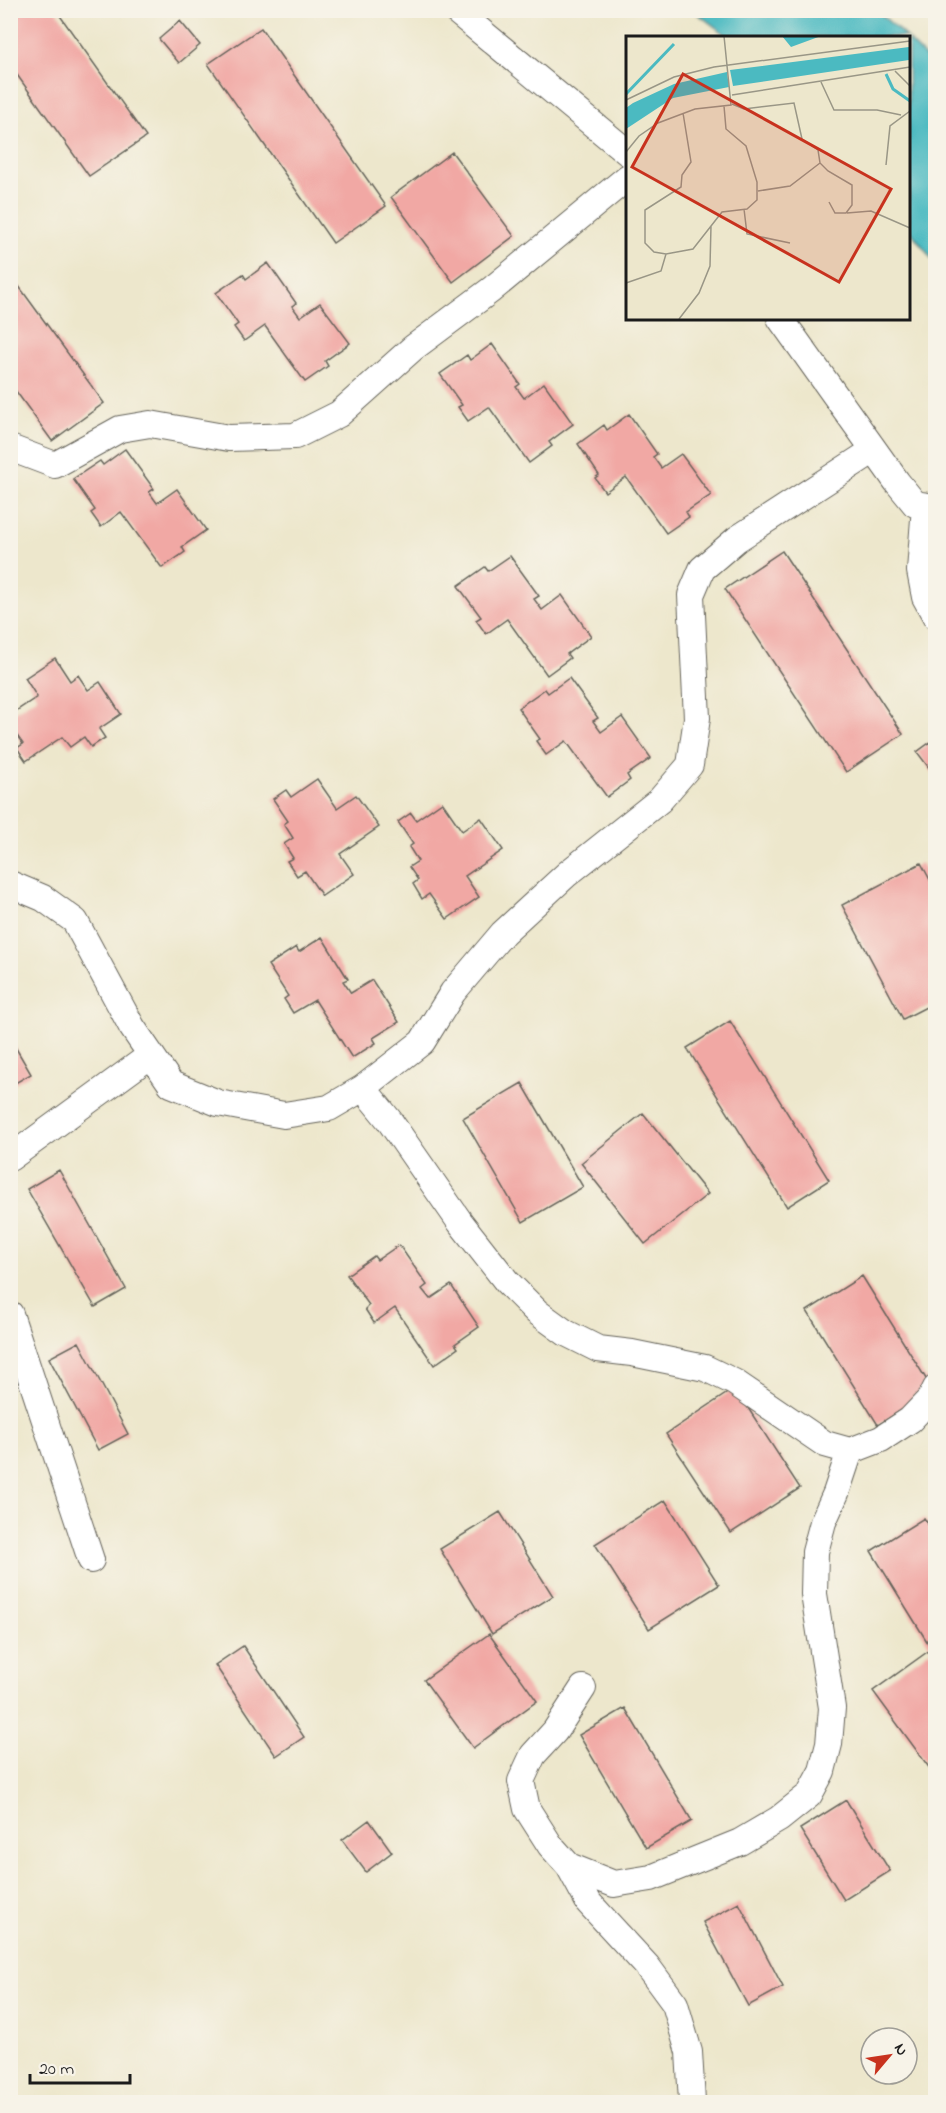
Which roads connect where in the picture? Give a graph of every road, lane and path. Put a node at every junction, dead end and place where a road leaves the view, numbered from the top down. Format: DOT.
graph roads {
  1 [pos="456,10"];
  2 [pos="626,151"];
  3 [pos="626,179"];
  4 [pos="781,320"];
  5 [pos="10,448"];
  6 [pos="874,450"];
  7 [pos="930,506"];
  8 [pos="936,617"];
  9 [pos="10,884"];
  10 [pos="152,1055"];
  11 [pos="363,1088"];
  12 [pos="10,1158"];
  13 [pos="10,1314"];
  14 [pos="936,1388"];
  15 [pos="850,1451"];
  16 [pos="91,1560"];
  17 [pos="583,1688"];
  18 [pos="569,1866"];
  19 [pos="692,2103"];
  1 -- 2 [label="street"];
  3 -- 5 [label="street"];
  4 -- 6 [label="street"];
  6 -- 7 [label="street"];
  6 -- 11 [label="street"];
  7 -- 8 [label="street"];
  9 -- 10 [label="street"];
  10 -- 11 [label="street"];
  10 -- 12 [label="street"];
  11 -- 15 [label="street"];
  13 -- 16 [label="street"];
  14 -- 15 [label="street"];
  15 -- 18 [label="street"];
  17 -- 18 [label="street"];
  18 -- 19 [label="street"];
}
